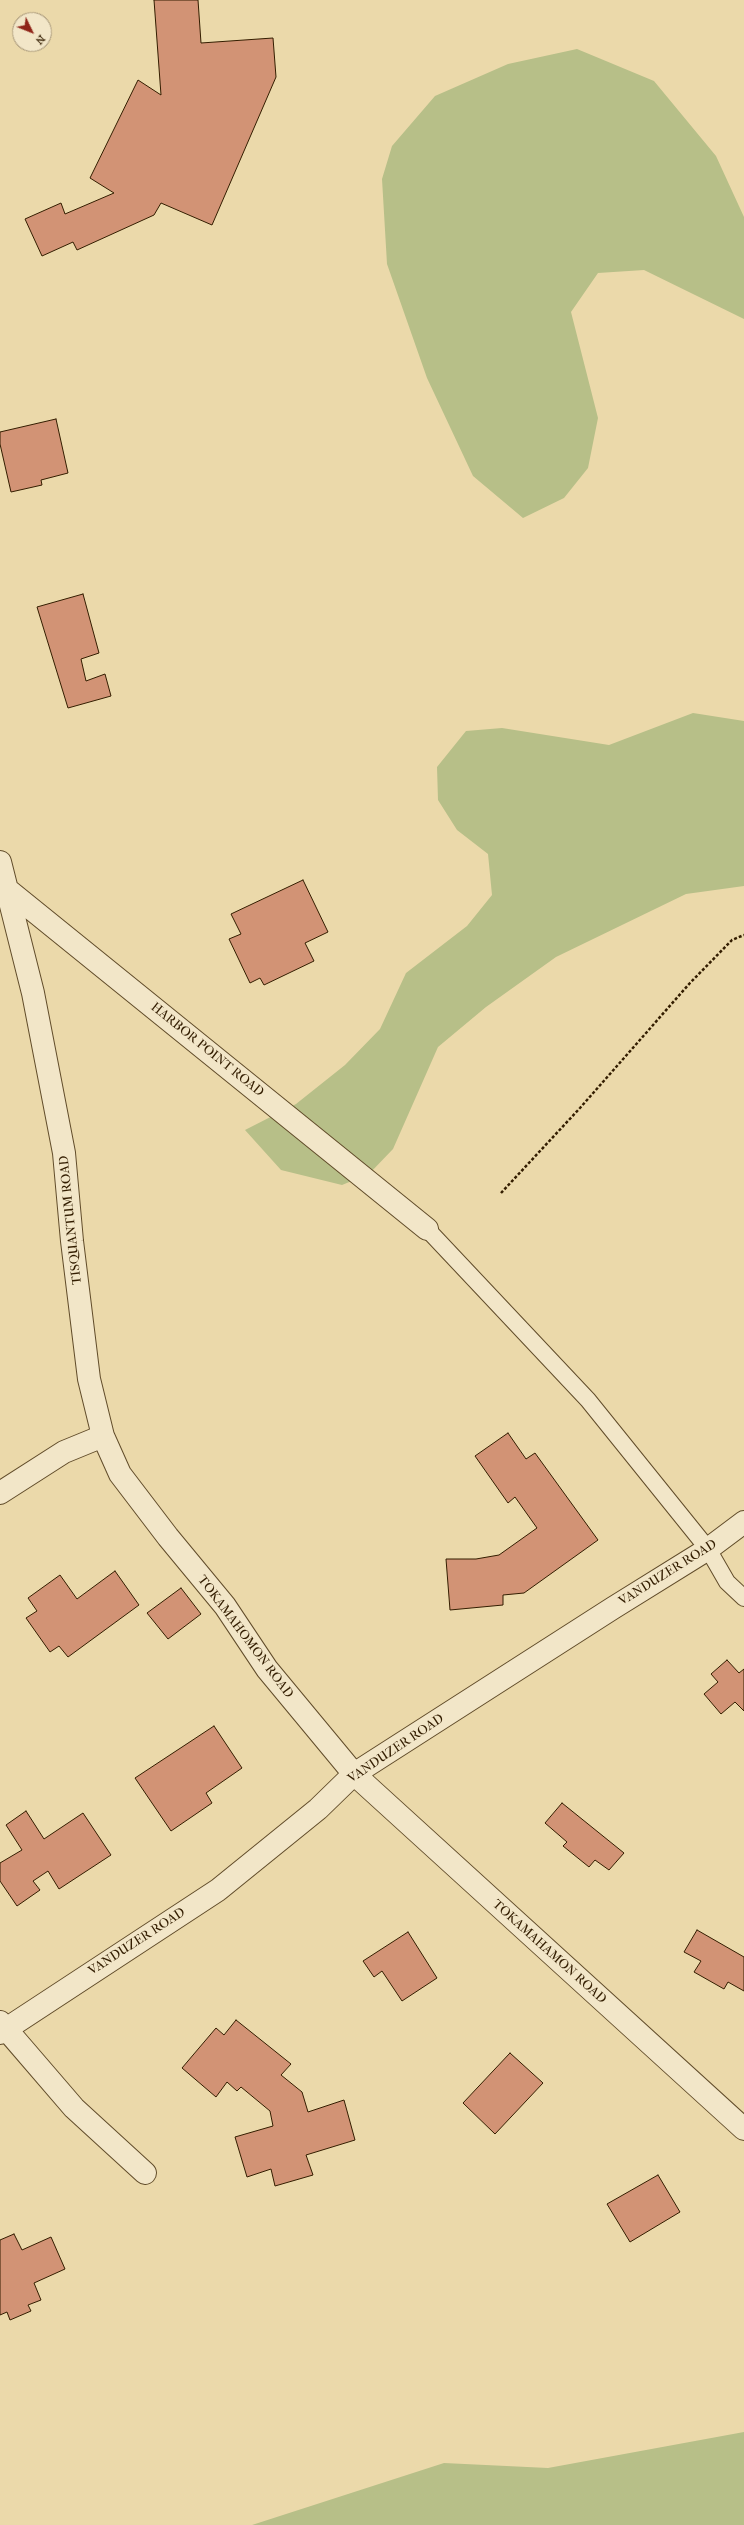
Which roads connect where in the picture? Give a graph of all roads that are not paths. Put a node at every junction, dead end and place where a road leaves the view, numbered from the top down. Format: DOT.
graph roads {
  1 [pos="0,862"];
  2 [pos="8,890"];
  3 [pos="427,1229"];
  4 [pos="103,1436"];
  5 [pos="0,1493"];
  6 [pos="744,1522"];
  7 [pos="708,1549"];
  8 [pos="744,1598"];
  9 [pos="354,1774"];
  10 [pos="2,2028"];
  11 [pos="744,2129"];
  12 [pos="145,2173"];
  1 -- 2 [label="street"];
  2 -- 3 [label="street, HARBOR POINT ROAD"];
  2 -- 4 [label="street, TISQUANTUM ROAD"];
  3 -- 7 [label="lane"];
  4 -- 5 [label="street"];
  4 -- 9 [label="street, TOKAMAHOMON ROAD"];
  6 -- 7 [label="street, VANDUZER ROAD"];
  7 -- 8 [label="lane"];
  7 -- 9 [label="street, VANDUZER ROAD"];
  9 -- 10 [label="street, VANDUZER ROAD"];
  9 -- 11 [label="street, TOKAMAHAMON ROAD"];
  10 -- 12 [label="street"];
}
